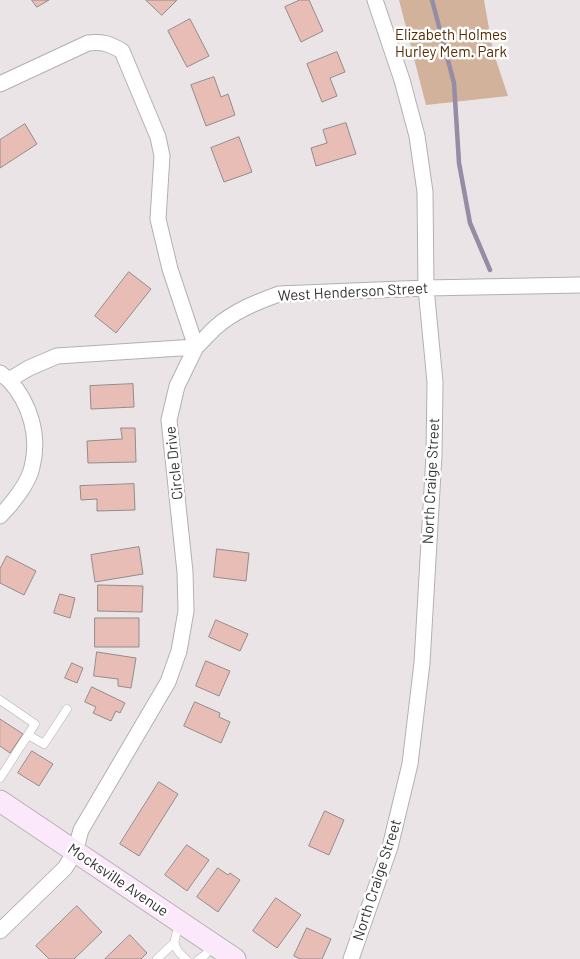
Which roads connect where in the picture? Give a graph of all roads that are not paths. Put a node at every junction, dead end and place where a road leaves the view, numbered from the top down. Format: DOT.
graph roads {
  1 [pos="375,0"];
  2 [pos="0,84"];
  3 [pos="580,285"];
  4 [pos="426,288"];
  5 [pos="196,347"];
  6 [pos="4,376"];
  7 [pos="0,516"];
  8 [pos="0,700"];
  9 [pos="67,709"];
  10 [pos="28,735"];
  11 [pos="0,778"];
  12 [pos="0,801"];
  13 [pos="75,852"];
  14 [pos="180,922"];
  15 [pos="0,931"];
  16 [pos="174,943"];
  17 [pos="206,952"];
  18 [pos="157,959"];
  19 [pos="186,959"];
  20 [pos="235,959"];
  21 [pos="351,959"];
  1 -- 4 [label="street, North Craige Street"];
  2 -- 5 [label="street"];
  3 -- 4 [label="street, West Henderson Street"];
  4 -- 5 [label="street, West Henderson Street"];
  4 -- 21 [label="street, North Craige Street"];
  5 -- 6 [label="street"];
  5 -- 13 [label="street, Circle Drive"];
  6 -- 7 [label="street"];
  8 -- 10 [label="lane"];
  9 -- 10 [label="lane"];
  10 -- 11 [label="lane"];
  12 -- 13 [label="street, Mocksville Avenue"];
  13 -- 14 [label="street, Mocksville Avenue"];
  13 -- 15 [label="street, Circle Drive"];
  14 -- 16 [label="lane"];
  14 -- 17 [label="street, Mocksville Avenue"];
  16 -- 18 [label="lane"];
  16 -- 19 [label="lane"];
  17 -- 20 [label="street, Mocksville Avenue"];
}
